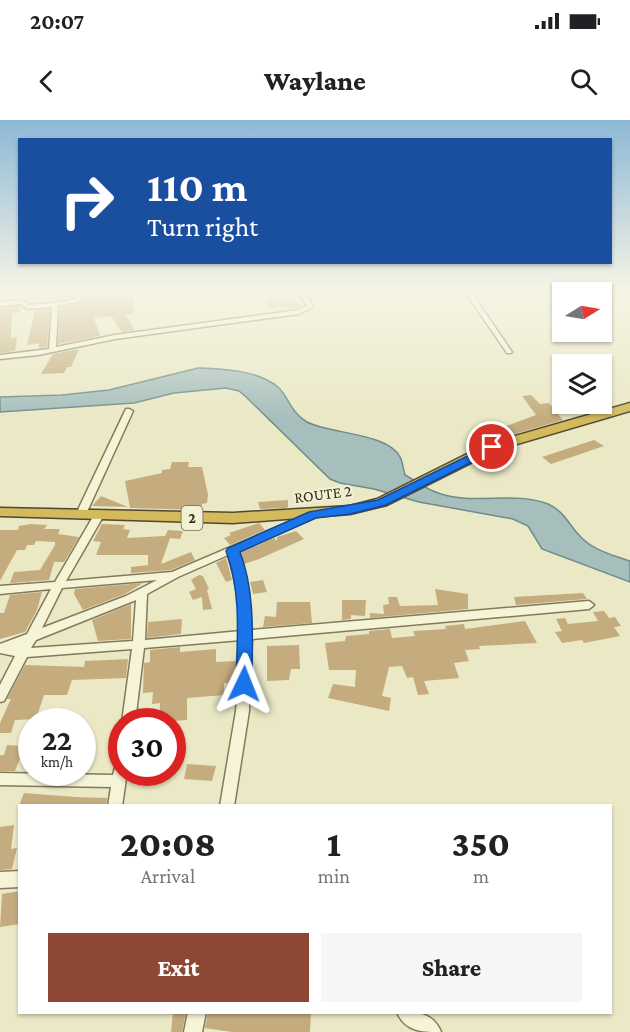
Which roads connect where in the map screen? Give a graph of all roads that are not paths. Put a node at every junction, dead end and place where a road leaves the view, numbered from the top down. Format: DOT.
graph roads {
  1 [pos="53,335"];
  2 [pos="138,335"];
  3 [pos="497,335"];
  4 [pos="52,350"];
  5 [pos="509,352"];
  6 [pos="0,357"];
  7 [pos="630,407"];
  8 [pos="129,411"];
  9 [pos="0,512"];
  10 [pos="81,514"];
  11 [pos="99,515"];
  12 [pos="313,515"];
  13 [pos="232,551"];
  14 [pos="174,575"];
  15 [pos="58,586"];
  16 [pos="0,590"];
  17 [pos="142,593"];
  18 [pos="590,606"];
  19 [pos="246,635"];
  20 [pos="33,636"];
  21 [pos="139,644"];
  22 [pos="0,649"];
  23 [pos="24,653"];
  24 [pos="0,697"];
  25 [pos="130,708"];
  26 [pos="0,779"];
  27 [pos="108,781"];
  28 [pos="118,786"];
  29 [pos="115,804"];
  30 [pos="227,804"];
  31 [pos="18,879"];
  32 [pos="0,880"];
  33 [pos="197,1014"];
  34 [pos="409,1014"];
  35 [pos="193,1032"];
  36 [pos="432,1032"];
  1 -- 4 [label="street"];
  2 -- 4 [label="street"];
  3 -- 5 [label="street"];
  4 -- 6 [label="street"];
  7 -- 12 [label="highway, ROUTE 2 / 2"];
  8 -- 10 [label="street"];
  9 -- 10 [label="highway, ROUTE 2 / 2"];
  10 -- 11 [label="highway, ROUTE 2 / 2"];
  11 -- 12 [label="highway, ROUTE 2 / 2"];
  11 -- 15 [label="street"];
  12 -- 13 [label="street"];
  13 -- 14 [label="street"];
  13 -- 19 [label="street"];
  14 -- 15 [label="street"];
  14 -- 17 [label="street"];
  15 -- 16 [label="street"];
  15 -- 20 [label="street"];
  17 -- 20 [label="street"];
  17 -- 21 [label="street"];
  18 -- 19 [label="street"];
  19 -- 21 [label="street"];
  19 -- 30 [label="street"];
  20 -- 22 [label="street"];
  20 -- 23 [label="street"];
  21 -- 23 [label="street"];
  21 -- 25 [label="street"];
  22 -- 23 [label="street"];
  23 -- 24 [label="street"];
  26 -- 27 [label="street"];
  28 -- 29 [label="street"];
  31 -- 32 [label="street"];
  33 -- 35 [label="street"];
  34 -- 36 [label="street"];
}
